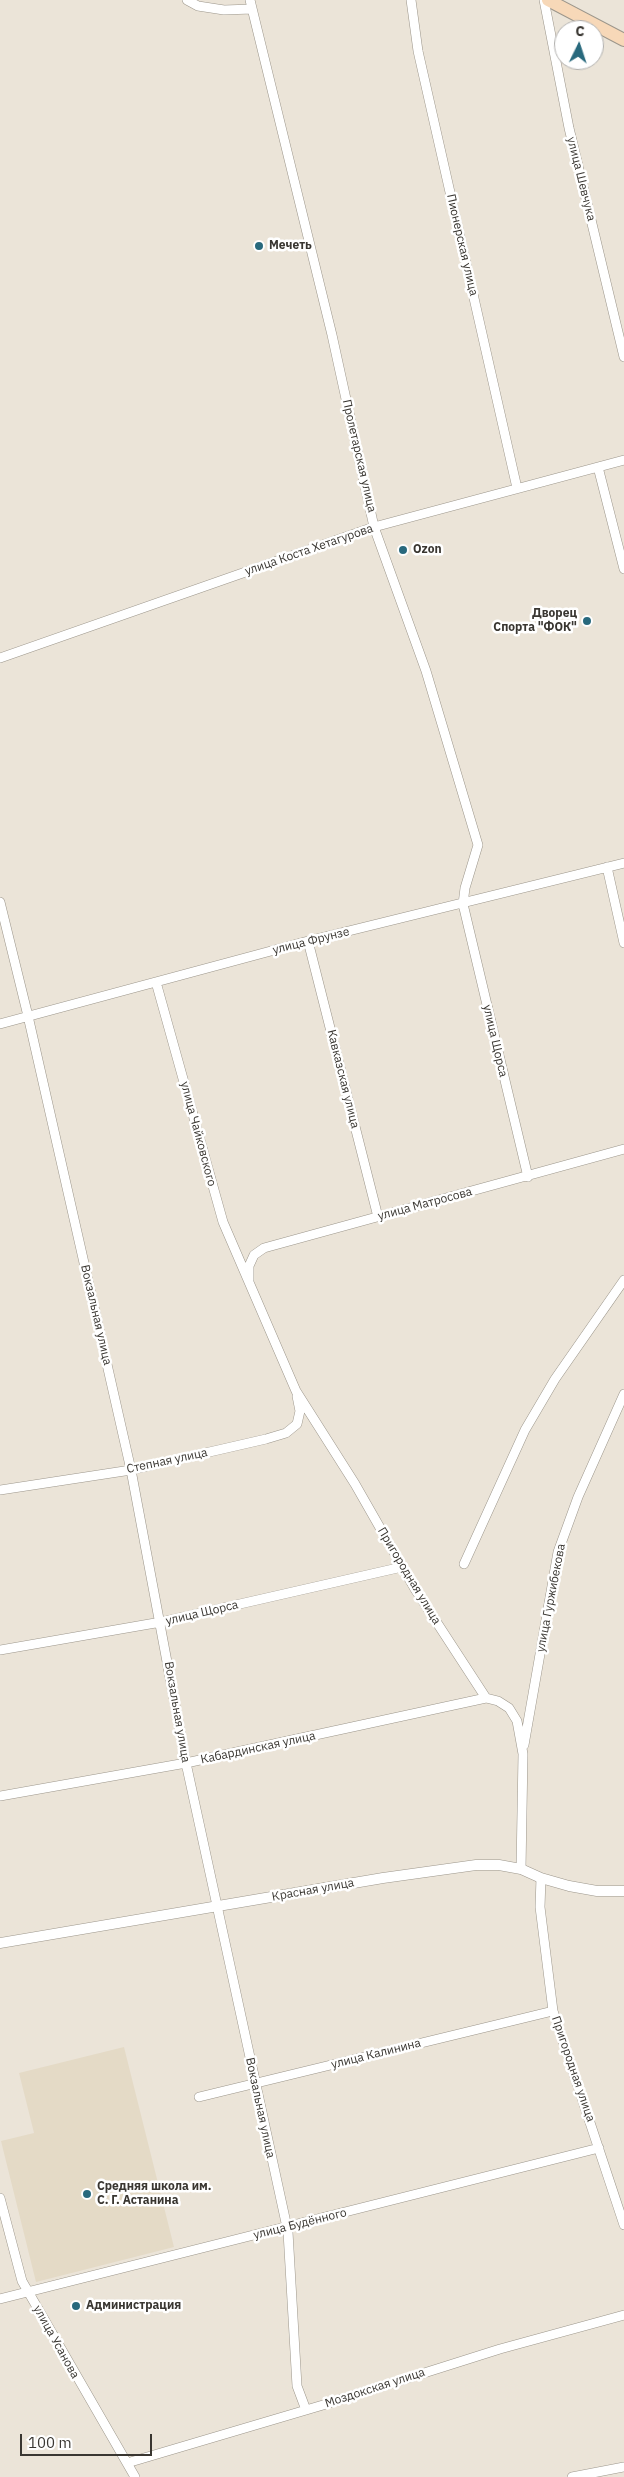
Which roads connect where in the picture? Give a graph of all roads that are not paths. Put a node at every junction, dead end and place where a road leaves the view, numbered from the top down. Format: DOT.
graph roads {
  1 [pos="187,0"];
  2 [pos="411,0"];
  3 [pos="546,0"];
  4 [pos="251,4"];
  5 [pos="624,40"];
  6 [pos="624,358"];
  7 [pos="624,460"];
  8 [pos="598,467"];
  9 [pos="517,488"];
  10 [pos="374,527"];
  11 [pos="624,570"];
  12 [pos="0,658"];
  13 [pos="624,863"];
  14 [pos="607,868"];
  15 [pos="0,902"];
  16 [pos="463,904"];
  17 [pos="308,941"];
  18 [pos="624,943"];
  19 [pos="156,982"];
  20 [pos="28,1016"];
  21 [pos="0,1024"];
  22 [pos="624,1149"];
  23 [pos="528,1177"];
  24 [pos="378,1217"];
  25 [pos="624,1280"];
  26 [pos="249,1282"];
  27 [pos="296,1391"];
  28 [pos="624,1394"];
  29 [pos="132,1470"];
  30 [pos="0,1490"];
  31 [pos="464,1564"];
  32 [pos="402,1567"];
  33 [pos="161,1622"];
  34 [pos="0,1650"];
  35 [pos="486,1698"];
  36 [pos="523,1754"];
  37 [pos="186,1763"];
  38 [pos="0,1796"];
  39 [pos="521,1869"];
  40 [pos="541,1878"];
  41 [pos="624,1890"];
  42 [pos="216,1906"];
  43 [pos="0,1943"];
  44 [pos="553,2011"];
  45 [pos="254,2083"];
  46 [pos="199,2097"];
  47 [pos="600,2148"];
  48 [pos="0,2198"];
  49 [pos="624,2225"];
  50 [pos="287,2228"];
  51 [pos="28,2291"];
  52 [pos="0,2299"];
  53 [pos="624,2315"];
  54 [pos="306,2410"];
  55 [pos="127,2462"];
  56 [pos="624,2467"];
  57 [pos="135,2477"];
  58 [pos="572,2477"];
  1 -- 4 [label="street"];
  2 -- 9 [label="street, Пионерская улица"];
  3 -- 5 [label="main road"];
  3 -- 6 [label="street, улица Шевчука"];
  4 -- 10 [label="street, Пролетарская улица"];
  7 -- 8 [label="street, улица Коста Хетагурова"];
  8 -- 9 [label="street, улица Коста Хетагурова"];
  8 -- 11 [label="street"];
  9 -- 10 [label="street, улица Коста Хетагурова"];
  10 -- 12 [label="street, улица Коста Хетагурова"];
  10 -- 16 [label="street, Пролетарская улица"];
  13 -- 14 [label="street, улица Фрунзе"];
  14 -- 16 [label="street, улица Фрунзе"];
  14 -- 18 [label="street"];
  15 -- 20 [label="street, Вокзальная улица"];
  16 -- 17 [label="street, улица Фрунзе"];
  16 -- 23 [label="street, улица Щорса"];
  17 -- 19 [label="street, улица Фрунзе"];
  17 -- 24 [label="street, Кавказская улица"];
  19 -- 20 [label="street, улица Фрунзе"];
  19 -- 26 [label="street, улица Чайковского"];
  20 -- 21 [label="street, улица Фрунзе"];
  20 -- 29 [label="street, Вокзальная улица"];
  22 -- 23 [label="street, улица Матросова"];
  23 -- 24 [label="street, улица Матросова"];
  24 -- 26 [label="street, улица Матросова"];
  25 -- 31 [label="street"];
  26 -- 27 [label="street, Пригородная улица"];
  27 -- 29 [label="street, Степная улица"];
  27 -- 32 [label="street, Пригородная улица"];
  28 -- 36 [label="street, улица Гуржибекова"];
  29 -- 30 [label="street, Степная улица"];
  29 -- 33 [label="street, Вокзальная улица"];
  32 -- 33 [label="street, улица Щорса"];
  32 -- 35 [label="street, Пригородная улица"];
  33 -- 34 [label="street, улица Щорса"];
  33 -- 37 [label="street, Вокзальная улица"];
  35 -- 36 [label="street"];
  35 -- 37 [label="street, Кабардинская улица"];
  36 -- 39 [label="street"];
  37 -- 38 [label="street, Кабардинская улица"];
  37 -- 42 [label="street, Вокзальная улица"];
  39 -- 40 [label="street, Красная улица"];
  39 -- 42 [label="street, Красная улица"];
  40 -- 41 [label="street, Красная улица"];
  40 -- 44 [label="street, Пригородная улица"];
  42 -- 43 [label="street, Красная улица"];
  42 -- 45 [label="street, Вокзальная улица"];
  44 -- 45 [label="street, улица Калинина"];
  44 -- 47 [label="street, Пригородная улица"];
  45 -- 46 [label="street, улица Калинина"];
  45 -- 50 [label="street, Вокзальная улица"];
  47 -- 49 [label="street, Пригородная улица"];
  47 -- 50 [label="street, улица Будённого"];
  48 -- 51 [label="street, улица Усанова"];
  50 -- 51 [label="street, улица Будённого"];
  50 -- 54 [label="street, Вокзальная улица"];
  51 -- 52 [label="street, улица Будённого"];
  51 -- 55 [label="street, улица Усанова"];
  53 -- 54 [label="street, Моздокская улица"];
  54 -- 55 [label="street, Моздокская улица"];
  55 -- 57 [label="street, улица Усанова"];
  56 -- 58 [label="street"];
}
